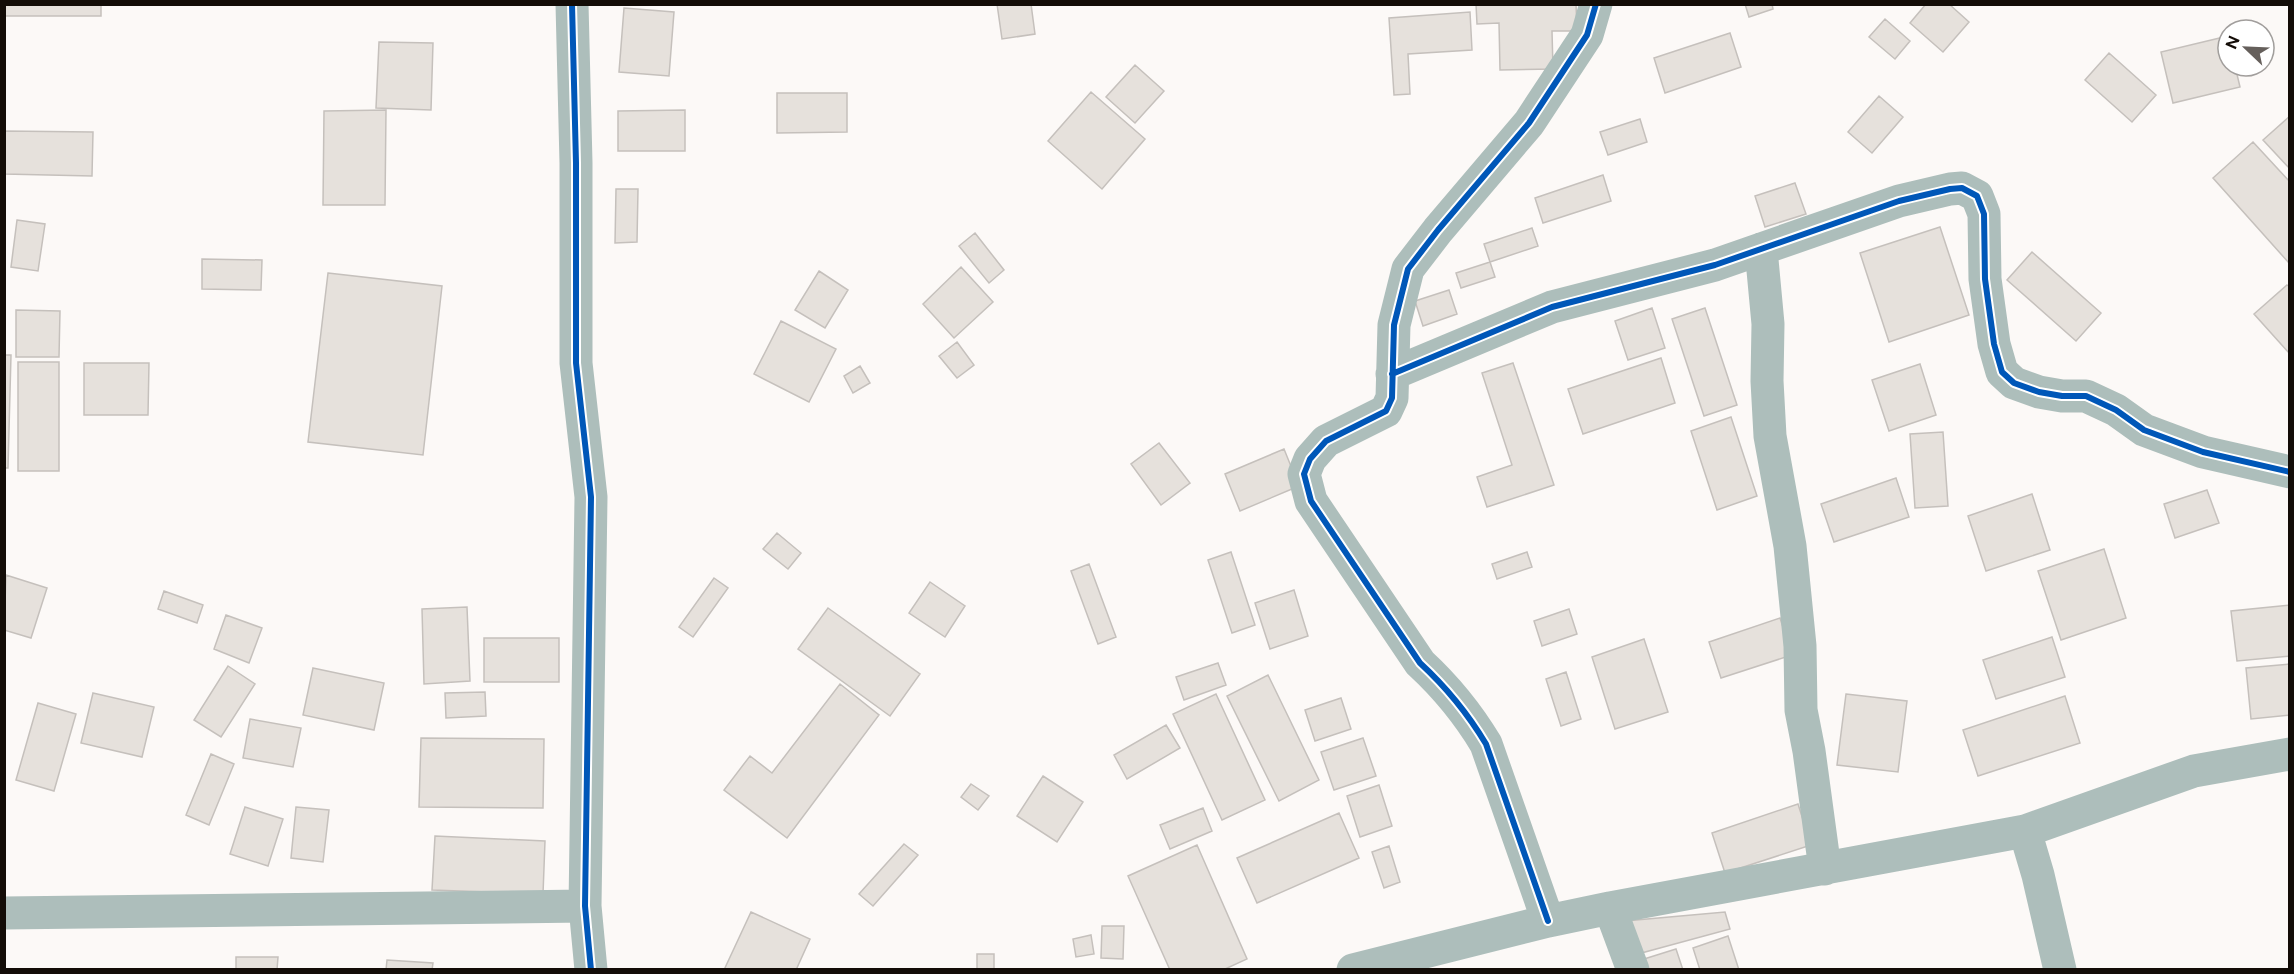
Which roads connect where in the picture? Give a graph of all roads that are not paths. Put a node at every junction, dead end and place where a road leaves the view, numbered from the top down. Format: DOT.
graph roads {
  1 [pos="572,4"];
  2 [pos="1596,4"];
  3 [pos="1761,249"];
  4 [pos="1392,374"];
  5 [pos="2289,472"];
  6 [pos="2289,754"];
  7 [pos="2025,831"];
  8 [pos="1825,869"];
  9 [pos="585,906"];
  10 [pos="1610,908"];
  11 [pos="4,913"];
  12 [pos="1548,921"];
  13 [pos="591,969"];
  14 [pos="1353,969"];
  15 [pos="1633,969"];
  16 [pos="2060,969"];
  1 -- 9 [label="street"];
  2 -- 4 [label="street"];
  3 -- 4 [label="street"];
  3 -- 5 [label="street"];
  3 -- 8 [label="street"];
  4 -- 12 [label="street"];
  6 -- 7 [label="street"];
  7 -- 8 [label="street"];
  7 -- 16 [label="street"];
  8 -- 10 [label="street"];
  9 -- 11 [label="street"];
  9 -- 13 [label="street"];
  10 -- 12 [label="street"];
  10 -- 15 [label="street"];
  12 -- 14 [label="street"];
}
